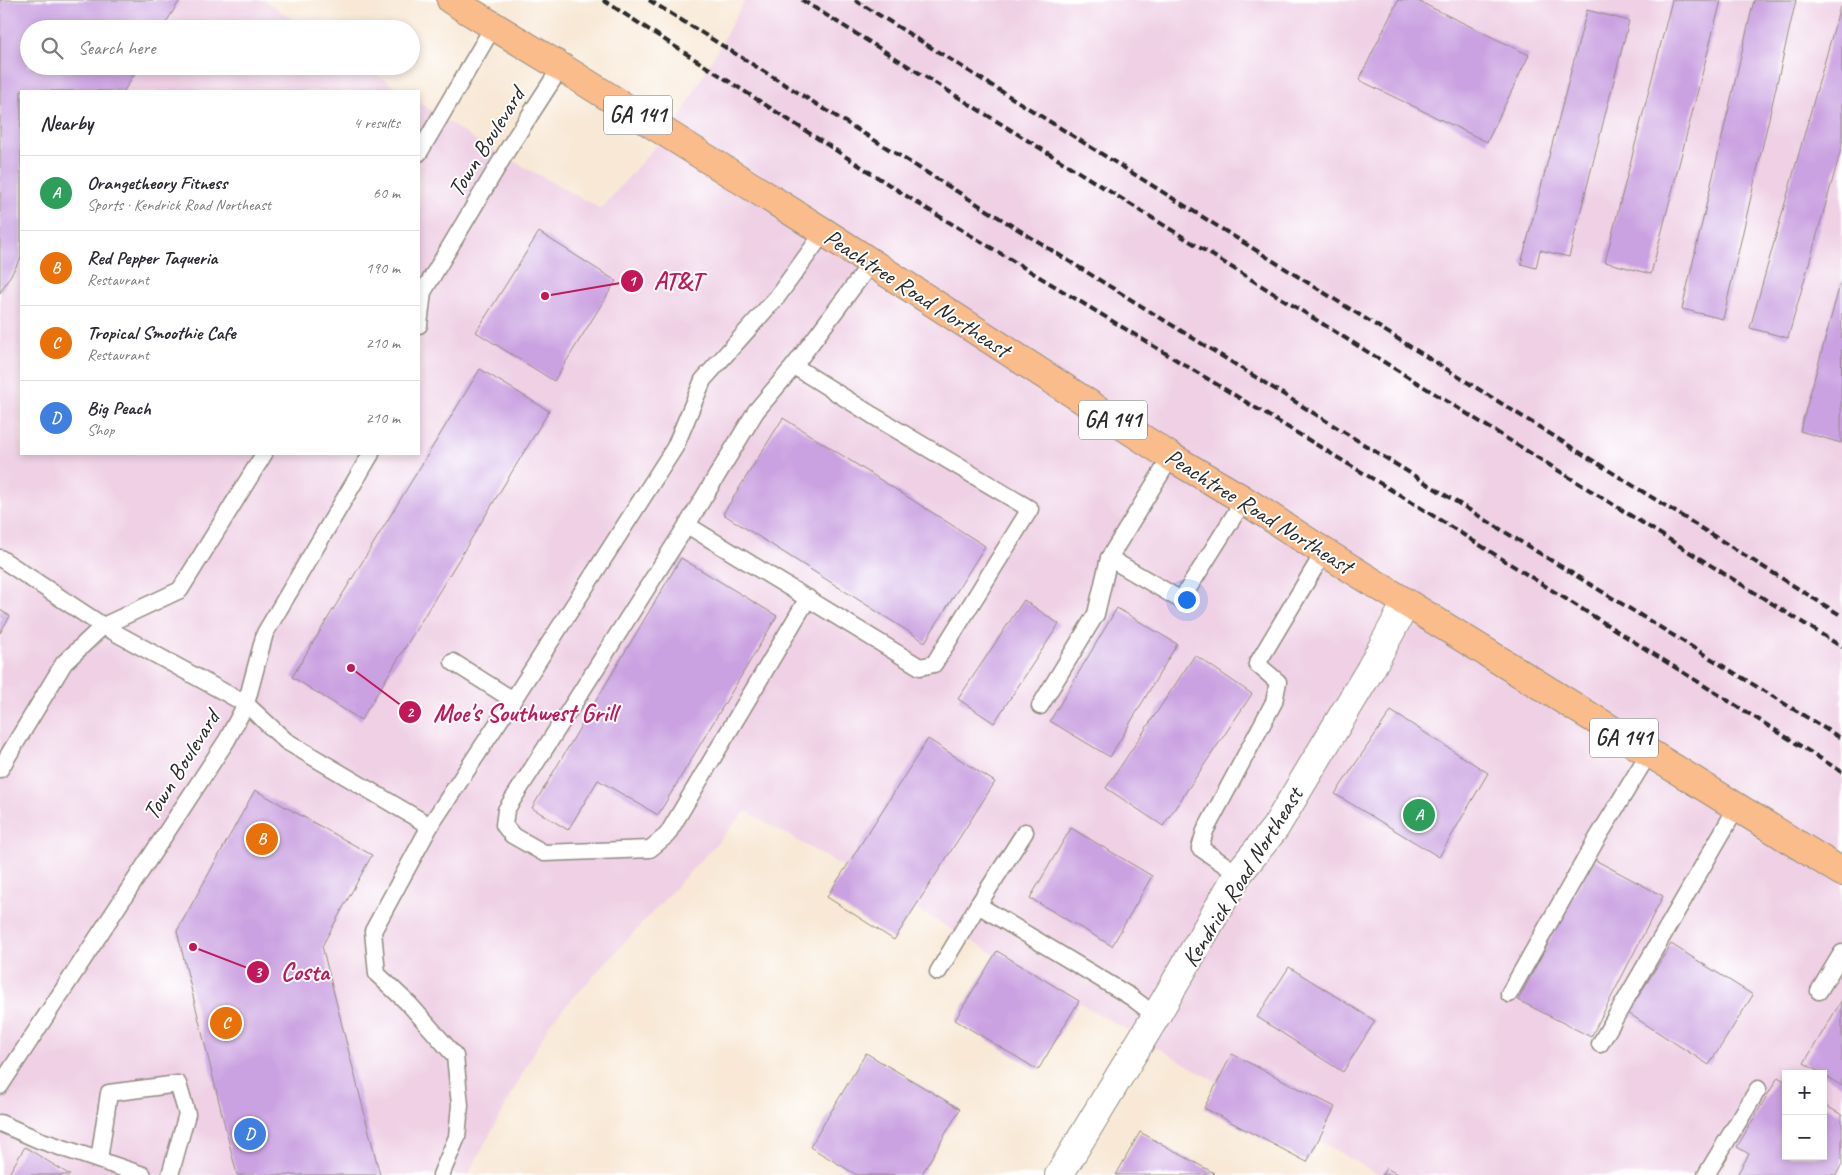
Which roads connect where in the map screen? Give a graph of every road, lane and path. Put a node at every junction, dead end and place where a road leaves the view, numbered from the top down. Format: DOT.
graph roads {
  1 [pos="450,0"];
  2 [pos="493,27"];
  3 [pos="561,67"];
  4 [pos="420,151"];
  5 [pos="824,232"];
  6 [pos="871,264"];
  7 [pos="420,317"];
  8 [pos="794,366"];
  9 [pos="263,455"];
  10 [pos="370,455"];
  11 [pos="1171,457"];
  12 [pos="1244,500"];
  13 [pos="687,526"];
  14 [pos="1324,552"];
  15 [pos="0,558"];
  16 [pos="1109,558"];
  17 [pos="808,598"];
  18 [pos="1406,603"];
  19 [pos="103,626"];
  20 [pos="452,662"];
  21 [pos="513,700"];
  22 [pos="246,704"];
  23 [pos="1040,706"];
  24 [pos="1649,753"];
  25 [pos="0,769"];
  26 [pos="1737,807"];
  27 [pos="430,826"];
  28 [pos="1025,832"];
  29 [pos="1842,872"];
  30 [pos="1238,874"];
  31 [pos="978,905"];
  32 [pos="1842,953"];
  33 [pos="938,972"];
  34 [pos="1818,991"];
  35 [pos="1509,994"];
  36 [pos="1156,1016"];
  37 [pos="1600,1044"];
  38 [pos="0,1086"];
  39 [pos="1758,1090"];
  40 [pos="0,1123"];
  41 [pos="98,1160"];
  42 [pos="143,1175"];
  43 [pos="170,1175"];
  44 [pos="441,1175"];
  45 [pos="1059,1175"];
  46 [pos="1706,1175"];
  1 -- 2 [label="highway, Peachtree Road Northeast / GA 141"];
  2 -- 3 [label="highway, Peachtree Road Northeast / GA 141"];
  2 -- 4 [label="lane"];
  3 -- 5 [label="highway, Peachtree Road Northeast / GA 141"];
  3 -- 7 [label="lane, Town Boulevard"];
  5 -- 6 [label="highway, Peachtree Road Northeast / GA 141"];
  5 -- 21 [label="lane"];
  6 -- 8 [label="lane"];
  6 -- 11 [label="highway, Peachtree Road Northeast / GA 141"];
  8 -- 13 [label="lane"];
  8 -- 17 [label="lane"];
  9 -- 19 [label="lane"];
  10 -- 22 [label="lane, Town Boulevard"];
  11 -- 12 [label="highway, Peachtree Road Northeast / GA 141"];
  11 -- 16 [label="lane"];
  12 -- 14 [label="highway, Peachtree Road Northeast / GA 141"];
  12 -- 16 [label="lane"];
  13 -- 17 [label="lane"];
  13 -- 17 [label="lane"];
  14 -- 18 [label="highway, Peachtree Road Northeast / GA 141"];
  14 -- 30 [label="lane"];
  15 -- 19 [label="lane"];
  16 -- 23 [label="lane"];
  18 -- 24 [label="highway, Peachtree Road Northeast / GA 141"];
  18 -- 30 [label="street, Kendrick Road Northeast"];
  19 -- 22 [label="lane"];
  19 -- 25 [label="lane"];
  20 -- 21 [label="lane"];
  21 -- 27 [label="lane"];
  22 -- 27 [label="lane"];
  22 -- 38 [label="lane, Town Boulevard"];
  24 -- 26 [label="highway, Peachtree Road Northeast / GA 141"];
  24 -- 35 [label="lane"];
  26 -- 29 [label="highway, Peachtree Road Northeast / GA 141"];
  26 -- 37 [label="lane"];
  27 -- 44 [label="lane"];
  28 -- 31 [label="lane"];
  30 -- 36 [label="street, Kendrick Road Northeast"];
  31 -- 33 [label="lane"];
  31 -- 36 [label="lane"];
  32 -- 34 [label="lane"];
  36 -- 45 [label="street, Kendrick Road Northeast"];
  39 -- 46 [label="lane"];
  40 -- 41 [label="lane"];
  41 -- 42 [label="lane"];
  41 -- 43 [label="lane"];
}
